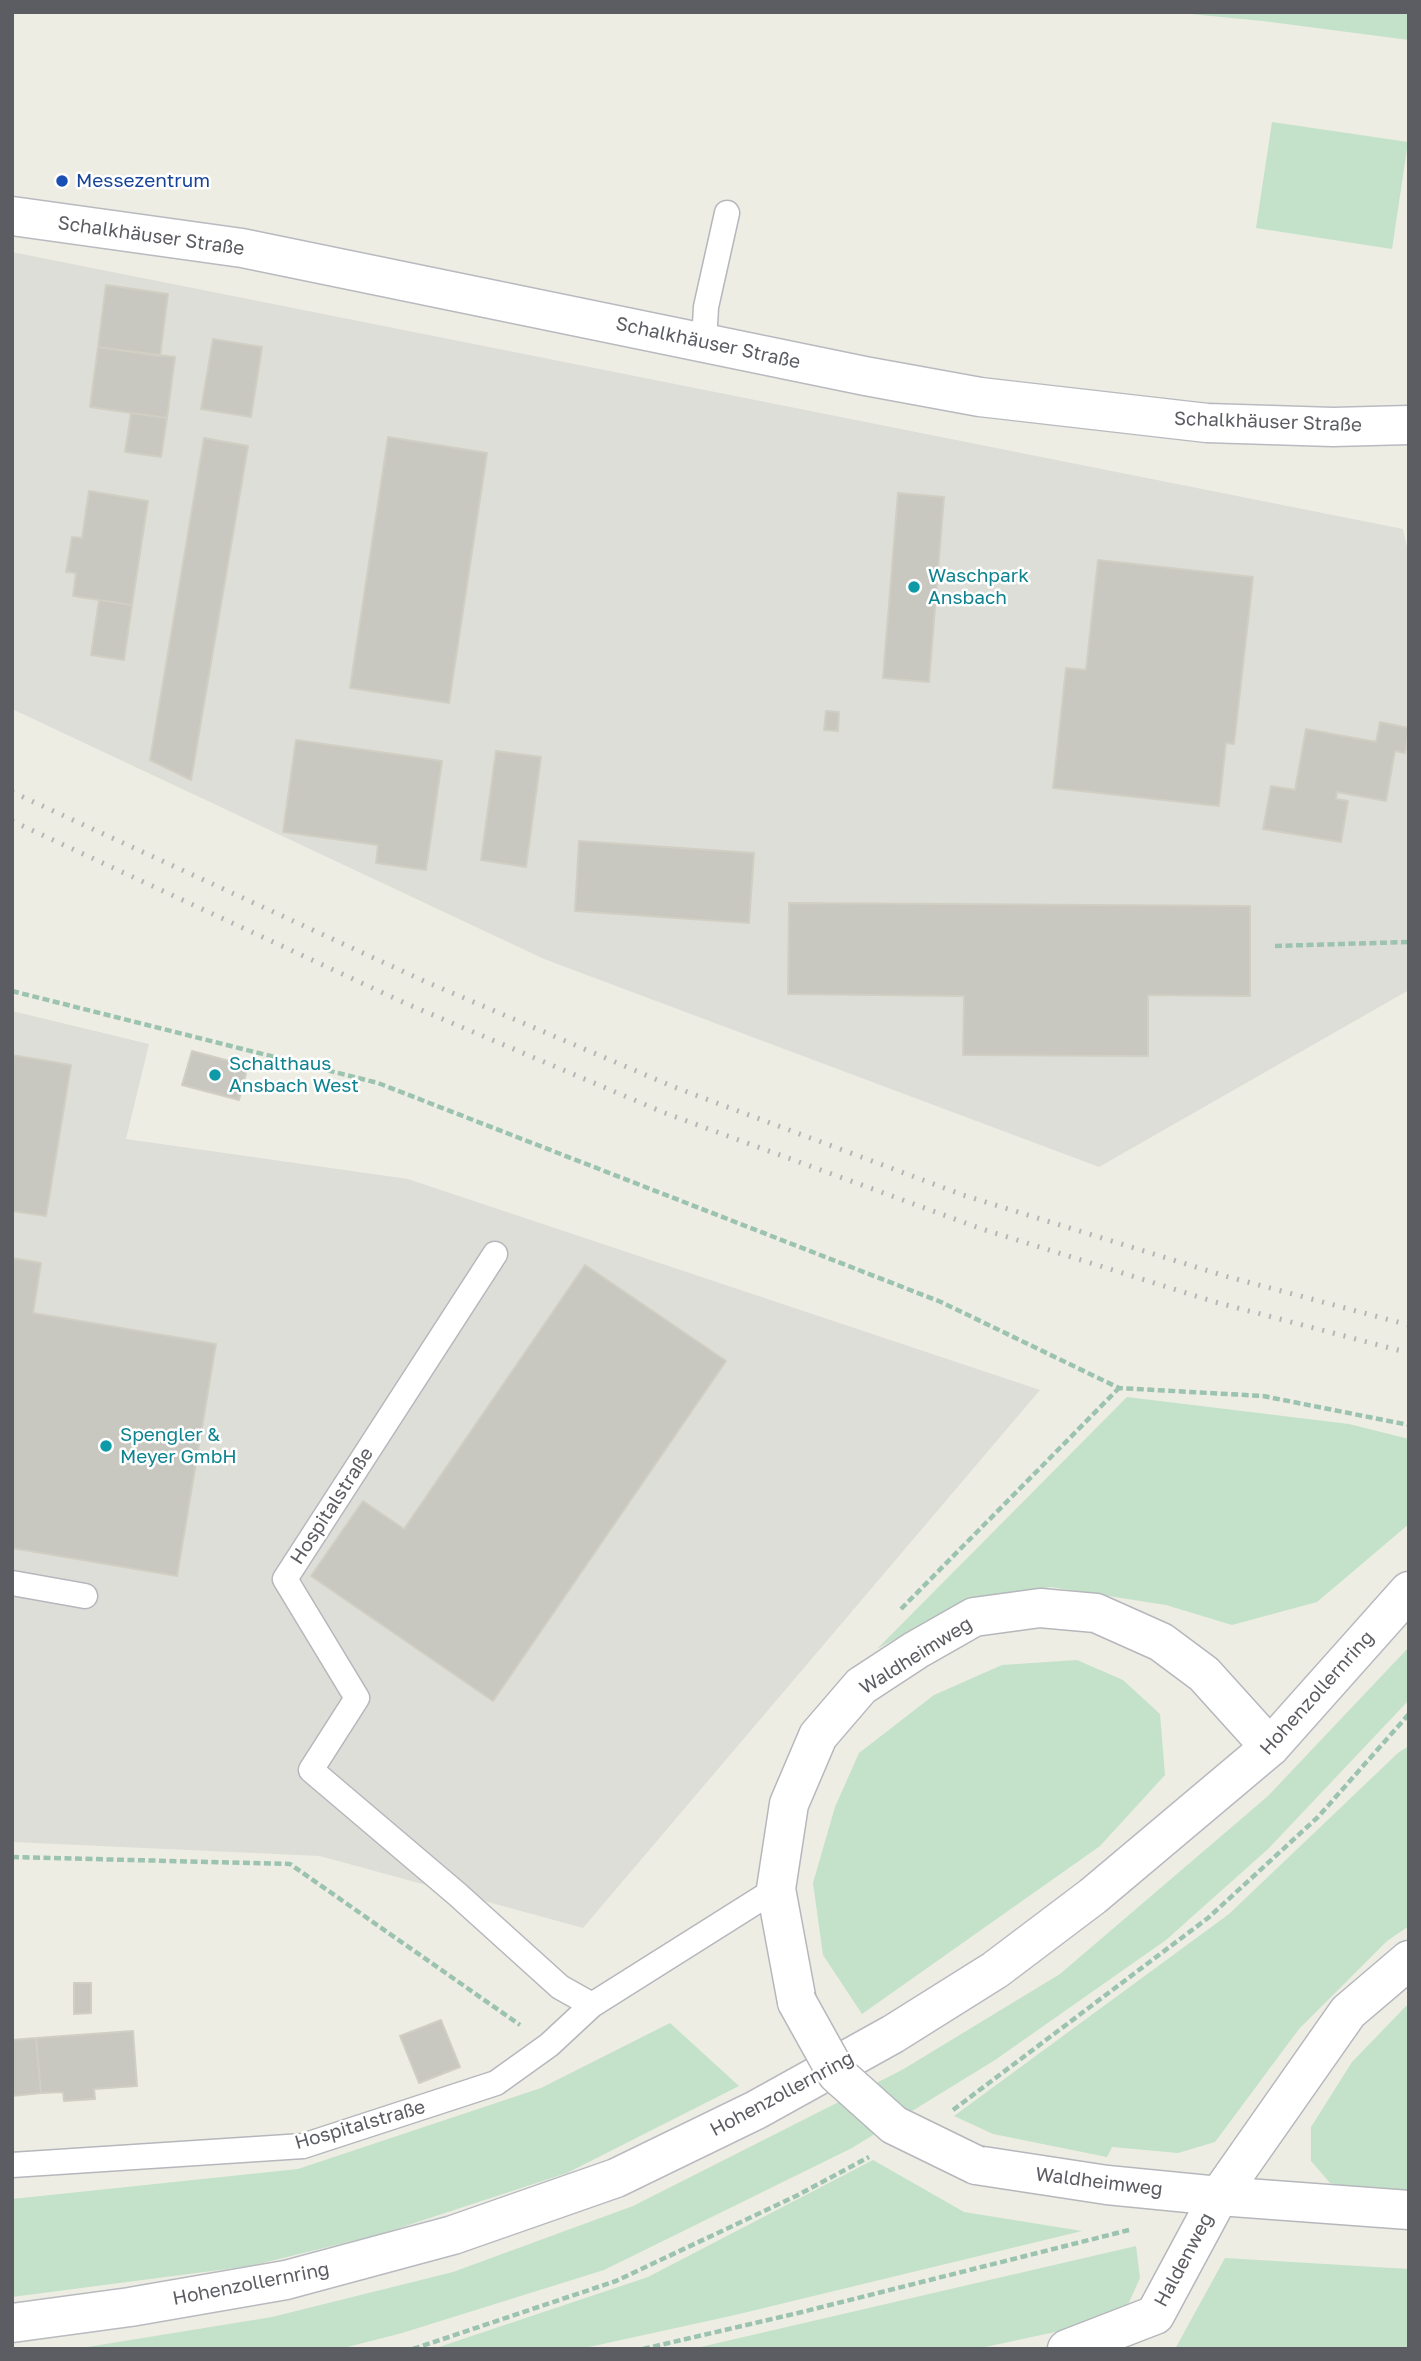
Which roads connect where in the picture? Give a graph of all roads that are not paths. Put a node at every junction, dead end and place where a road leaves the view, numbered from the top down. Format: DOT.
graph roads {
  1 [pos="727,213"];
  2 [pos="12,216"];
  3 [pos="704,342"];
  4 [pos="1409,425"];
  5 [pos="495,1254"];
  6 [pos="12,1583"];
  7 [pos="1409,1591"];
  8 [pos="85,1596"];
  9 [pos="1270,1747"];
  10 [pos="776,1889"];
  11 [pos="1409,1961"];
  12 [pos="592,2005"];
  13 [pos="12,2165"];
  14 [pos="1219,2196"];
  15 [pos="1409,2210"];
  16 [pos="12,2323"];
  17 [pos="1067,2349"];
  1 -- 3 [label="lane"];
  2 -- 3 [label="street, Schalkhäuser Straße"];
  3 -- 4 [label="street, Schalkhäuser Straße"];
  5 -- 12 [label="lane, Hospitalstraße"];
  6 -- 8 [label="lane"];
  7 -- 9 [label="street, Hohenzollernring"];
  9 -- 10 [label="street, Waldheimweg"];
  9 -- 16 [label="street, Hohenzollernring"];
  10 -- 12 [label="lane, Hospitalstraße"];
  10 -- 14 [label="street, Waldheimweg, bridge"];
  11 -- 14 [label="street, Haldenweg"];
  12 -- 13 [label="lane, Hospitalstraße"];
  14 -- 15 [label="street, Waldheimweg"];
  14 -- 17 [label="street, Haldenweg"];
}
